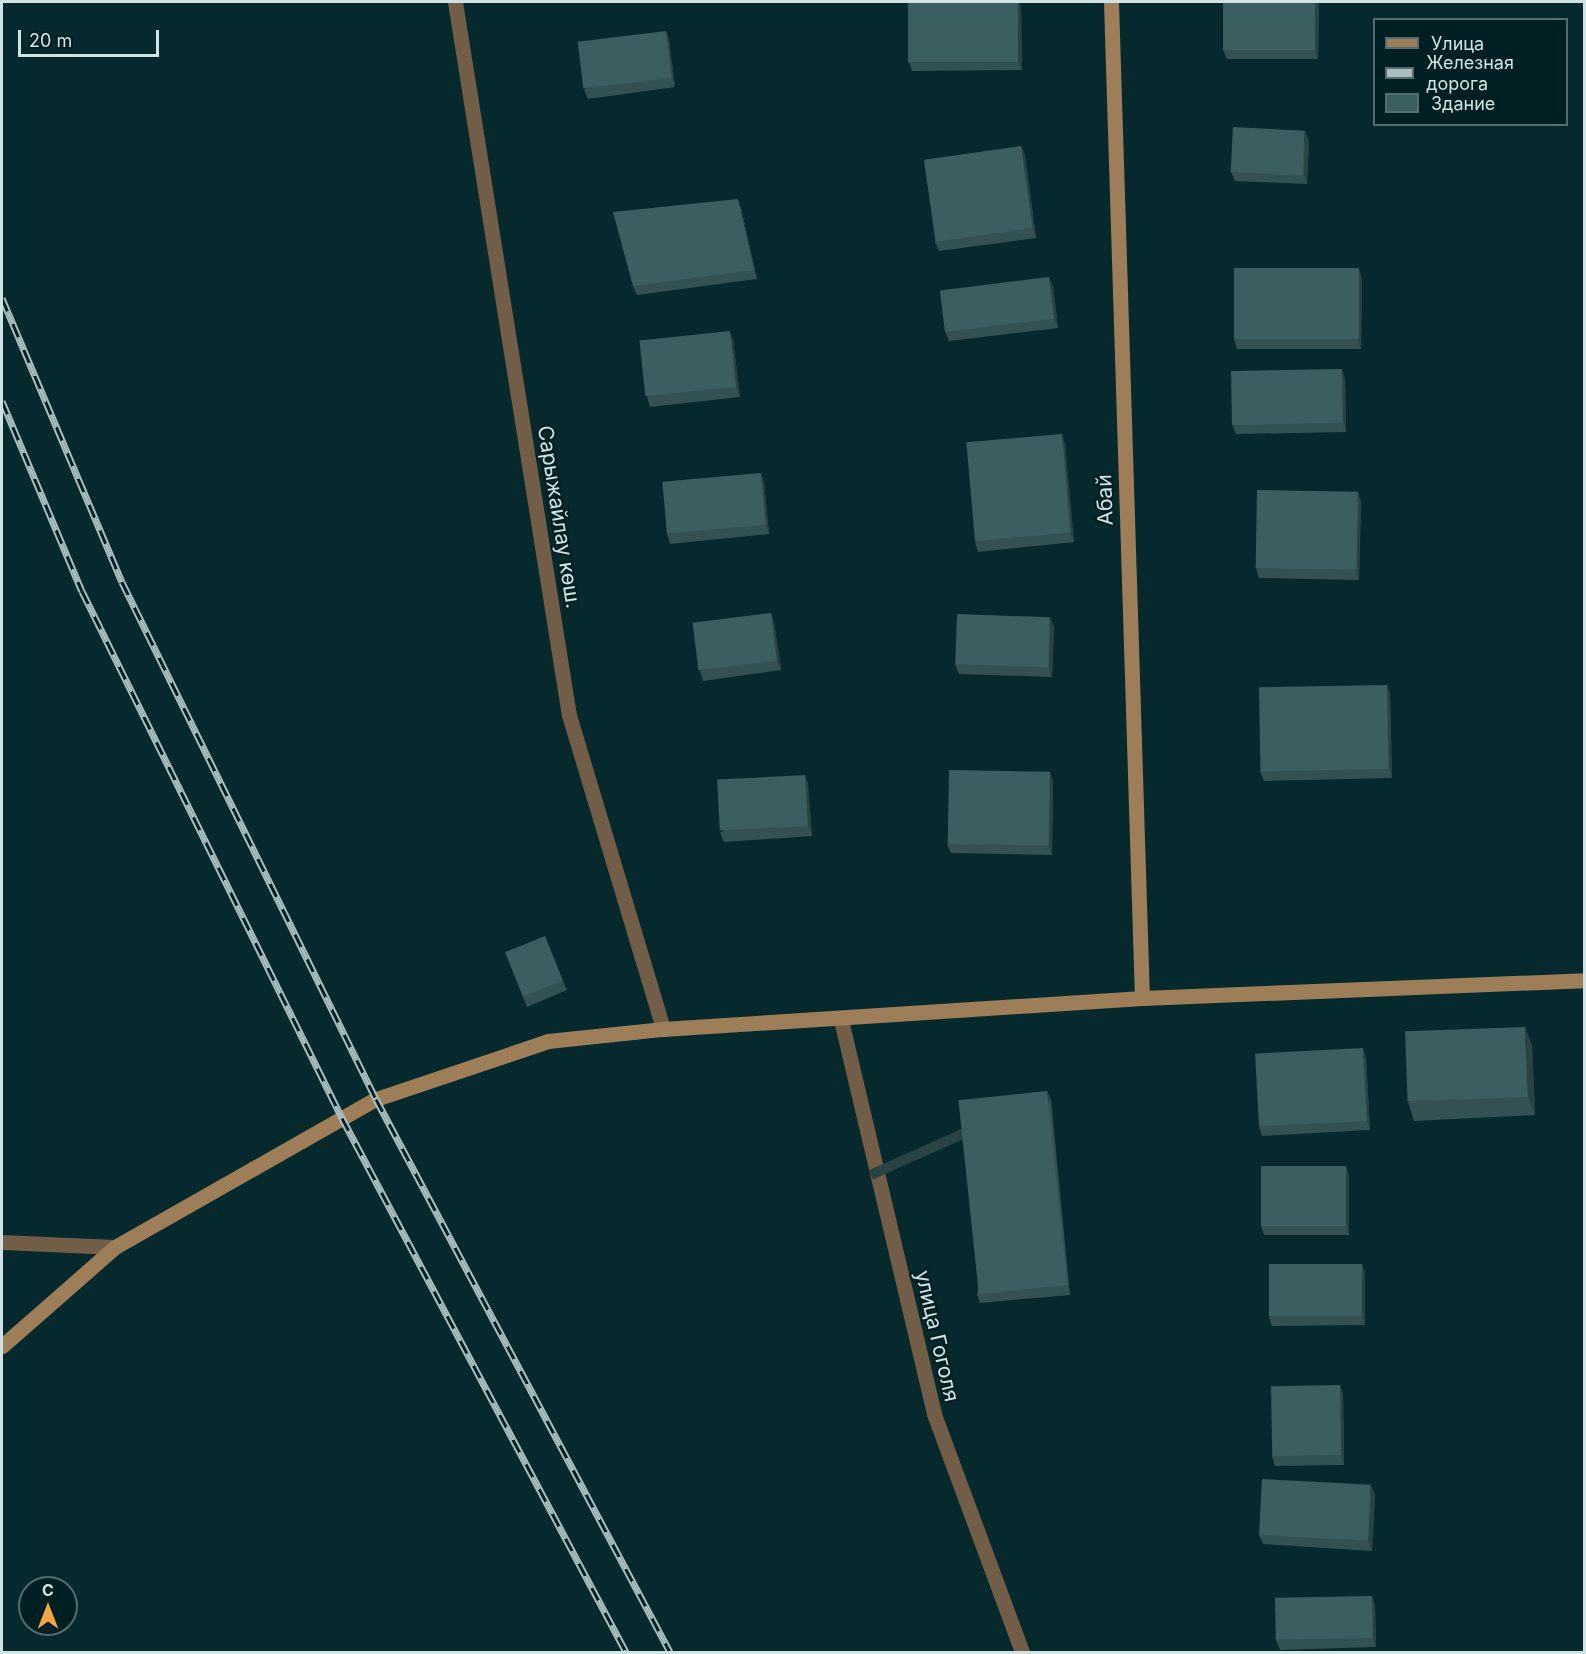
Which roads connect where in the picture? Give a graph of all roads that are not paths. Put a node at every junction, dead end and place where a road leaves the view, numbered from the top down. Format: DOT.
graph roads {
  1 [pos="455,2"];
  2 [pos="1111,2"];
  3 [pos="1584,980"];
  4 [pos="1142,998"];
  5 [pos="841,1020"];
  6 [pos="663,1029"];
  7 [pos="2,1242"];
  8 [pos="115,1247"];
  9 [pos="2,1347"];
  10 [pos="1022,1653"];
  1 -- 6 [label="street, Сарыжайлау көш."];
  2 -- 4 [label="main road, Абай"];
  3 -- 4 [label="main road"];
  4 -- 5 [label="main road"];
  5 -- 6 [label="main road"];
  5 -- 10 [label="street, улица Гоголя"];
  6 -- 8 [label="main road"];
  7 -- 8 [label="street"];
  8 -- 9 [label="main road"];
}
